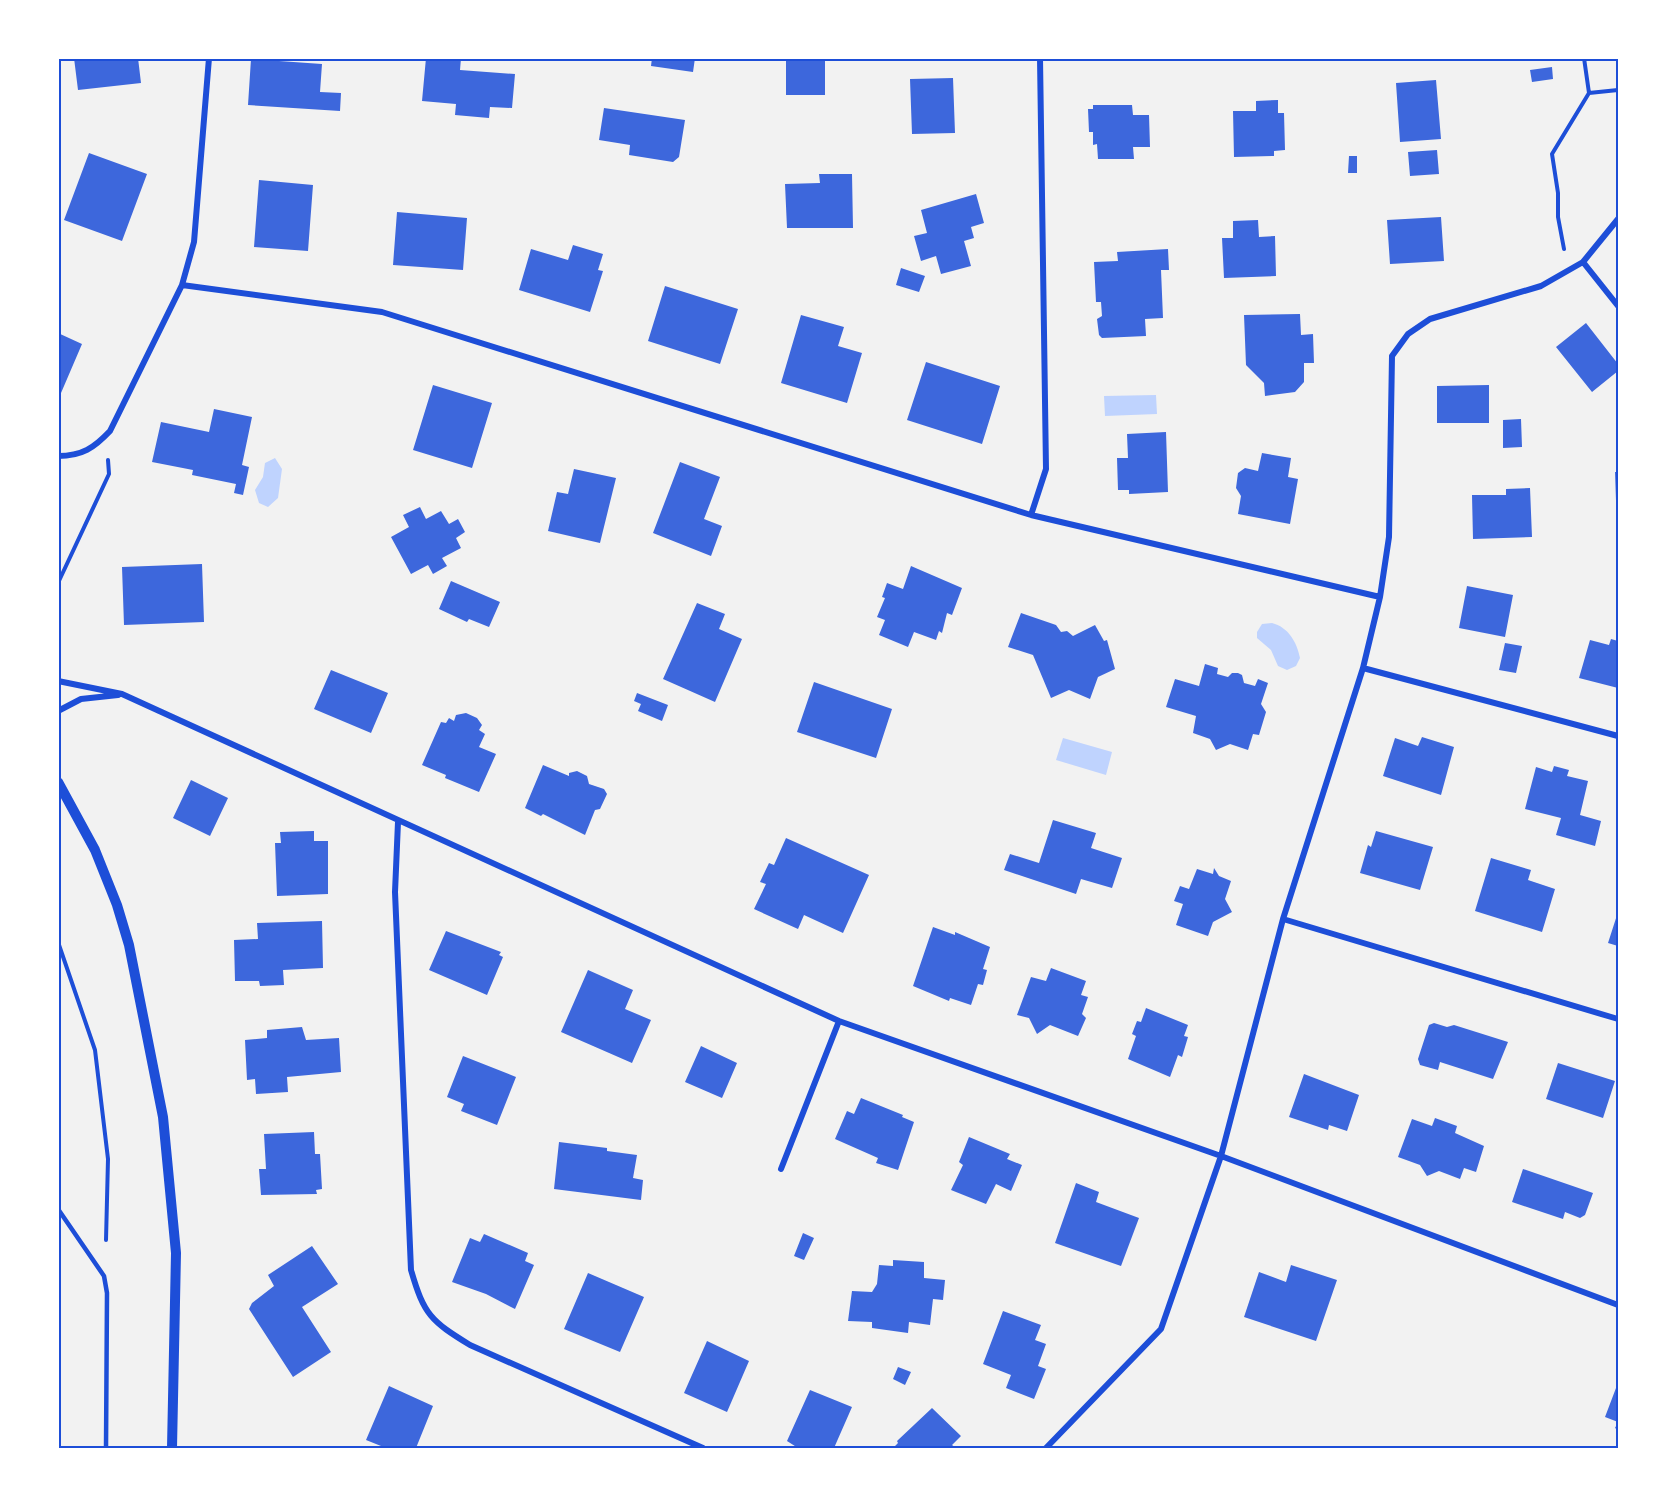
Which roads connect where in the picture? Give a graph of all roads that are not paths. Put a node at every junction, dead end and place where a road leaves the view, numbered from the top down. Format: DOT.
graph roads {
  1 [pos="209,58"];
  2 [pos="1040,58"];
  3 [pos="1618,219"];
  4 [pos="1583,262"];
  5 [pos="182,285"];
  6 [pos="1618,306"];
  7 [pos="58,456"];
  8 [pos="1031,515"];
  9 [pos="1380,597"];
  10 [pos="1363,668"];
  11 [pos="58,681"];
  12 [pos="122,694"];
  13 [pos="58,711"];
  14 [pos="1618,736"];
  15 [pos="58,782"];
  16 [pos="398,822"];
  17 [pos="1282,919"];
  18 [pos="1618,1018"];
  19 [pos="839,1021"];
  20 [pos="1221,1156"];
  21 [pos="781,1169"];
  22 [pos="58,1209"];
  23 [pos="1618,1305"];
  24 [pos="106,1449"];
  25 [pos="172,1449"];
  26 [pos="703,1449"];
  27 [pos="1046,1449"];
  1 -- 5 [label="street"];
  2 -- 8 [label="street"];
  3 -- 4 [label="street"];
  4 -- 6 [label="street"];
  4 -- 9 [label="street"];
  5 -- 7 [label="street"];
  5 -- 8 [label="street"];
  8 -- 9 [label="street"];
  9 -- 10 [label="street"];
  10 -- 14 [label="street"];
  10 -- 17 [label="street"];
  11 -- 12 [label="street"];
  12 -- 13 [label="street"];
  12 -- 16 [label="street"];
  15 -- 25 [label="street"];
  16 -- 19 [label="street"];
  16 -- 26 [label="street"];
  17 -- 18 [label="street"];
  17 -- 20 [label="street"];
  19 -- 20 [label="street"];
  19 -- 21 [label="street"];
  20 -- 23 [label="street"];
  20 -- 27 [label="street"];
  22 -- 24 [label="lane"];
}
